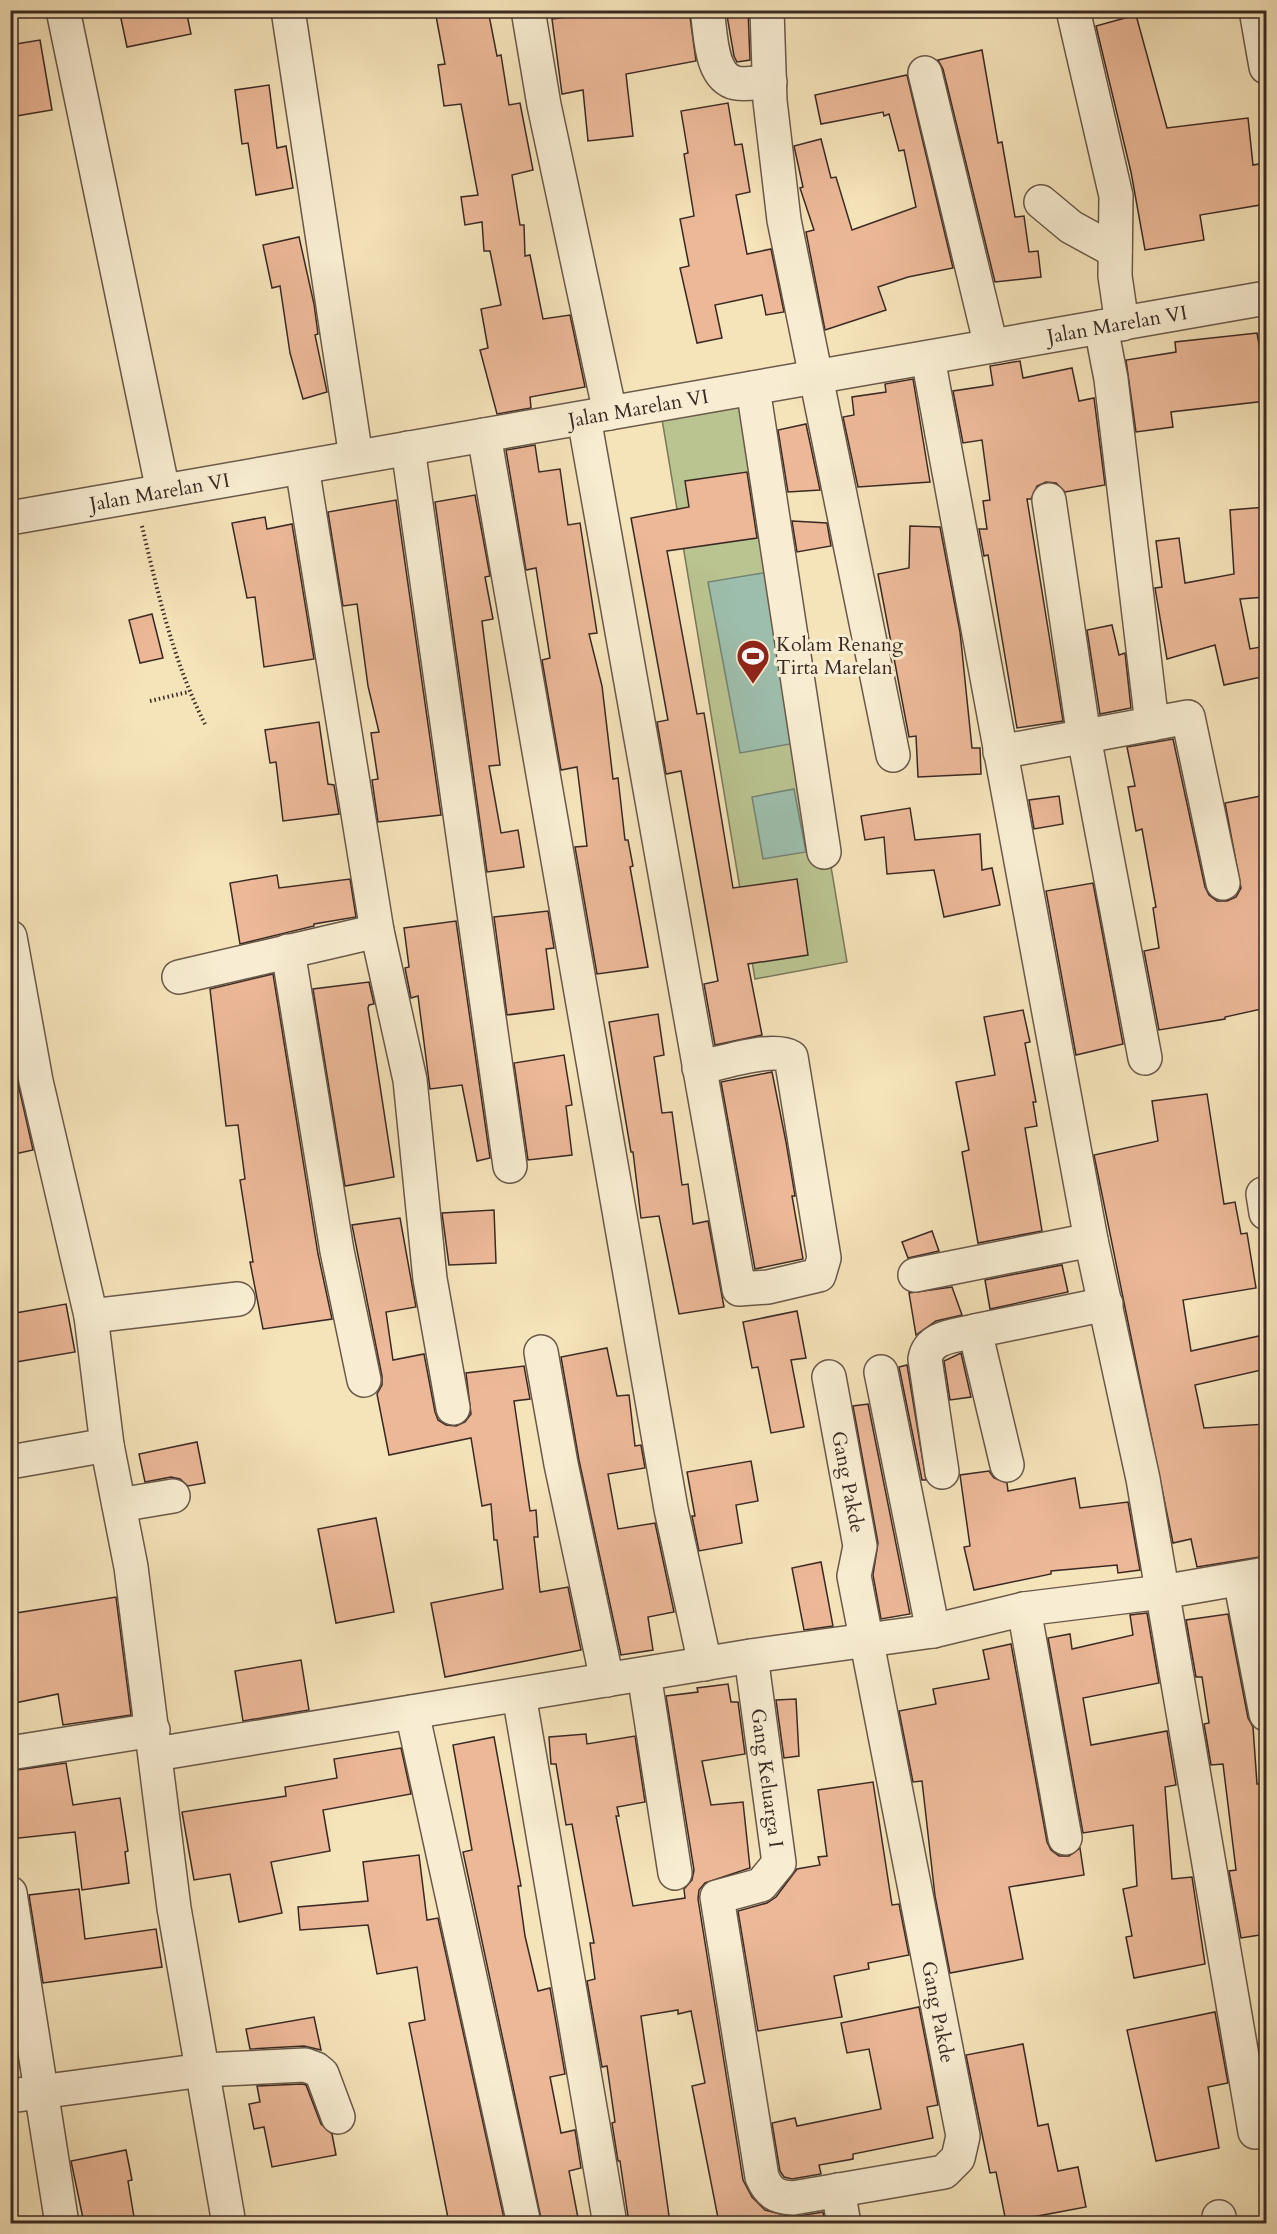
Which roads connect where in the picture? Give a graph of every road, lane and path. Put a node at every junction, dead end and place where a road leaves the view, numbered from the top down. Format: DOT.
graph roads {
  1 [pos="63,10"];
  2 [pos="288,10"];
  3 [pos="528,10"];
  4 [pos="707,10"];
  5 [pos="768,10"];
  6 [pos="1073,10"];
  7 [pos="1256,10"];
  8 [pos="1266,68"];
  9 [pos="925,73"];
  10 [pos="770,82"];
  11 [pos="1041,202"];
  12 [pos="1115,251"];
  13 [pos="1266,298"];
  14 [pos="1112,325"];
  15 [pos="991,346"];
  16 [pos="928,358"];
  17 [pos="817,377"];
  18 [pos="753,388"];
  19 [pos="597,415"];
  20 [pos="484,435"];
  21 [pos="408,448"];
  22 [pos="356,457"];
  23 [pos="302,467"];
  24 [pos="149,494"];
  25 [pos="1049,500"];
  26 [pos="10,518"];
  27 [pos="188,692"];
  28 [pos="150,701"];
  29 [pos="1152,724"];
  30 [pos="206,726"];
  31 [pos="1084,737"];
  32 [pos="1000,752"];
  33 [pos="893,755"];
  34 [pos="824,852"];
  35 [pos="1222,883"];
  36 [pos="377,931"];
  37 [pos="10,937"];
  38 [pos="288,951"];
  39 [pos="179,977"];
  40 [pos="1145,1058"];
  41 [pos="699,1068"];
  42 [pos="510,1166"];
  43 [pos="1091,1240"];
  44 [pos="915,1275"];
  45 [pos="238,1299"];
  46 [pos="1106,1305"];
  47 [pos="91,1316"];
  48 [pos="975,1331"];
  49 [pos="542,1352"];
  50 [pos="881,1372"];
  51 [pos="829,1377"];
  52 [pos="364,1380"];
  53 [pos="453,1407"];
  54 [pos="107,1445"];
  55 [pos="10,1462"];
  56 [pos="1007,1465"];
  57 [pos="942,1472"];
  58 [pos="173,1496"];
  59 [pos="119,1505"];
  60 [pos="1253,1576"];
  61 [pos="1162,1592"];
  62 [pos="1024,1609"];
  63 [pos="933,1631"];
  64 [pos="866,1639"];
  65 [pos="751,1656"];
  66 [pos="705,1664"];
  67 [pos="644,1674"];
  68 [pos="607,1680"];
  69 [pos="519,1695"];
  70 [pos="412,1712"];
  71 [pos="1266,1714"];
  72 [pos="154,1742"];
  73 [pos="10,1753"];
  74 [pos="1065,1838"];
  75 [pos="675,1873"];
  76 [pos="10,1893"];
  77 [pos="717,1897"];
  78 [pos="203,2070"];
  79 [pos="42,2091"];
  80 [pos="10,2096"];
  81 [pos="338,2117"];
  82 [pos="1255,2132"];
  83 [pos="838,2190"];
  84 [pos="62,2223"];
  85 [pos="229,2223"];
  86 [pos="524,2223"];
  87 [pos="609,2223"];
  88 [pos="844,2223"];
  1 -- 24 [label="street"];
  2 -- 22 [label="street"];
  3 -- 19 [label="street"];
  4 -- 10 [label="street"];
  5 -- 10 [label="street"];
  6 -- 12 [label="street"];
  7 -- 8 [label="street"];
  9 -- 15 [label="street"];
  10 -- 17 [label="street"];
  11 -- 12 [label="street"];
  12 -- 14 [label="street"];
  13 -- 14 [label="street, Jalan Marelan VI"];
  14 -- 15 [label="street, Jalan Marelan VI"];
  14 -- 29 [label="street"];
  15 -- 16 [label="street, Jalan Marelan VI"];
  16 -- 17 [label="street, Jalan Marelan VI"];
  16 -- 32 [label="street"];
  17 -- 18 [label="street, Jalan Marelan VI"];
  17 -- 33 [label="street"];
  18 -- 19 [label="street, Jalan Marelan VI"];
  18 -- 34 [label="street"];
  19 -- 20 [label="street, Jalan Marelan VI"];
  19 -- 41 [label="street"];
  20 -- 21 [label="street, Jalan Marelan VI"];
  20 -- 66 [label="street"];
  21 -- 22 [label="street, Jalan Marelan VI"];
  21 -- 42 [label="street"];
  22 -- 23 [label="street, Jalan Marelan VI"];
  23 -- 24 [label="street, Jalan Marelan VI"];
  23 -- 36 [label="street"];
  24 -- 26 [label="street, Jalan Marelan VI"];
  24 -- 27 [label="path"];
  25 -- 31 [label="street"];
  27 -- 28 [label="path"];
  27 -- 30 [label="path"];
  29 -- 31 [label="street"];
  29 -- 35 [label="street"];
  31 -- 32 [label="street"];
  31 -- 40 [label="street"];
  32 -- 43 [label="street"];
  36 -- 38 [label="street"];
  36 -- 53 [label="street"];
  37 -- 47 [label="street"];
  38 -- 39 [label="street"];
  38 -- 52 [label="street"];
  41 -- 41 [label="street"];
  43 -- 44 [label="street"];
  43 -- 46 [label="street"];
  45 -- 47 [label="street"];
  46 -- 48 [label="street"];
  46 -- 61 [label="street"];
  47 -- 54 [label="street"];
  48 -- 56 [label="street"];
  48 -- 57 [label="street"];
  49 -- 68 [label="street"];
  50 -- 63 [label="street"];
  51 -- 64 [label="street, Gang Pakde"];
  54 -- 55 [label="street"];
  54 -- 59 [label="street"];
  58 -- 59 [label="street"];
  59 -- 72 [label="street"];
  60 -- 61 [label="street"];
  60 -- 71 [label="street"];
  61 -- 62 [label="street"];
  61 -- 82 [label="street"];
  62 -- 63 [label="street"];
  62 -- 74 [label="street"];
  63 -- 64 [label="street"];
  64 -- 65 [label="street"];
  64 -- 83 [label="street, Gang Pakde"];
  65 -- 66 [label="street"];
  65 -- 77 [label="street, Gang Keluarga I"];
  66 -- 67 [label="street"];
  67 -- 68 [label="street"];
  67 -- 75 [label="street"];
  68 -- 69 [label="street"];
  69 -- 70 [label="street"];
  69 -- 87 [label="street"];
  70 -- 72 [label="street"];
  70 -- 86 [label="street"];
  72 -- 73 [label="street"];
  72 -- 78 [label="street"];
  76 -- 79 [label="street"];
  77 -- 83 [label="street, Gang Pakde"];
  78 -- 79 [label="street"];
  78 -- 81 [label="street"];
  78 -- 85 [label="street"];
  79 -- 80 [label="street"];
  79 -- 84 [label="street"];
  83 -- 88 [label="street"];
}
